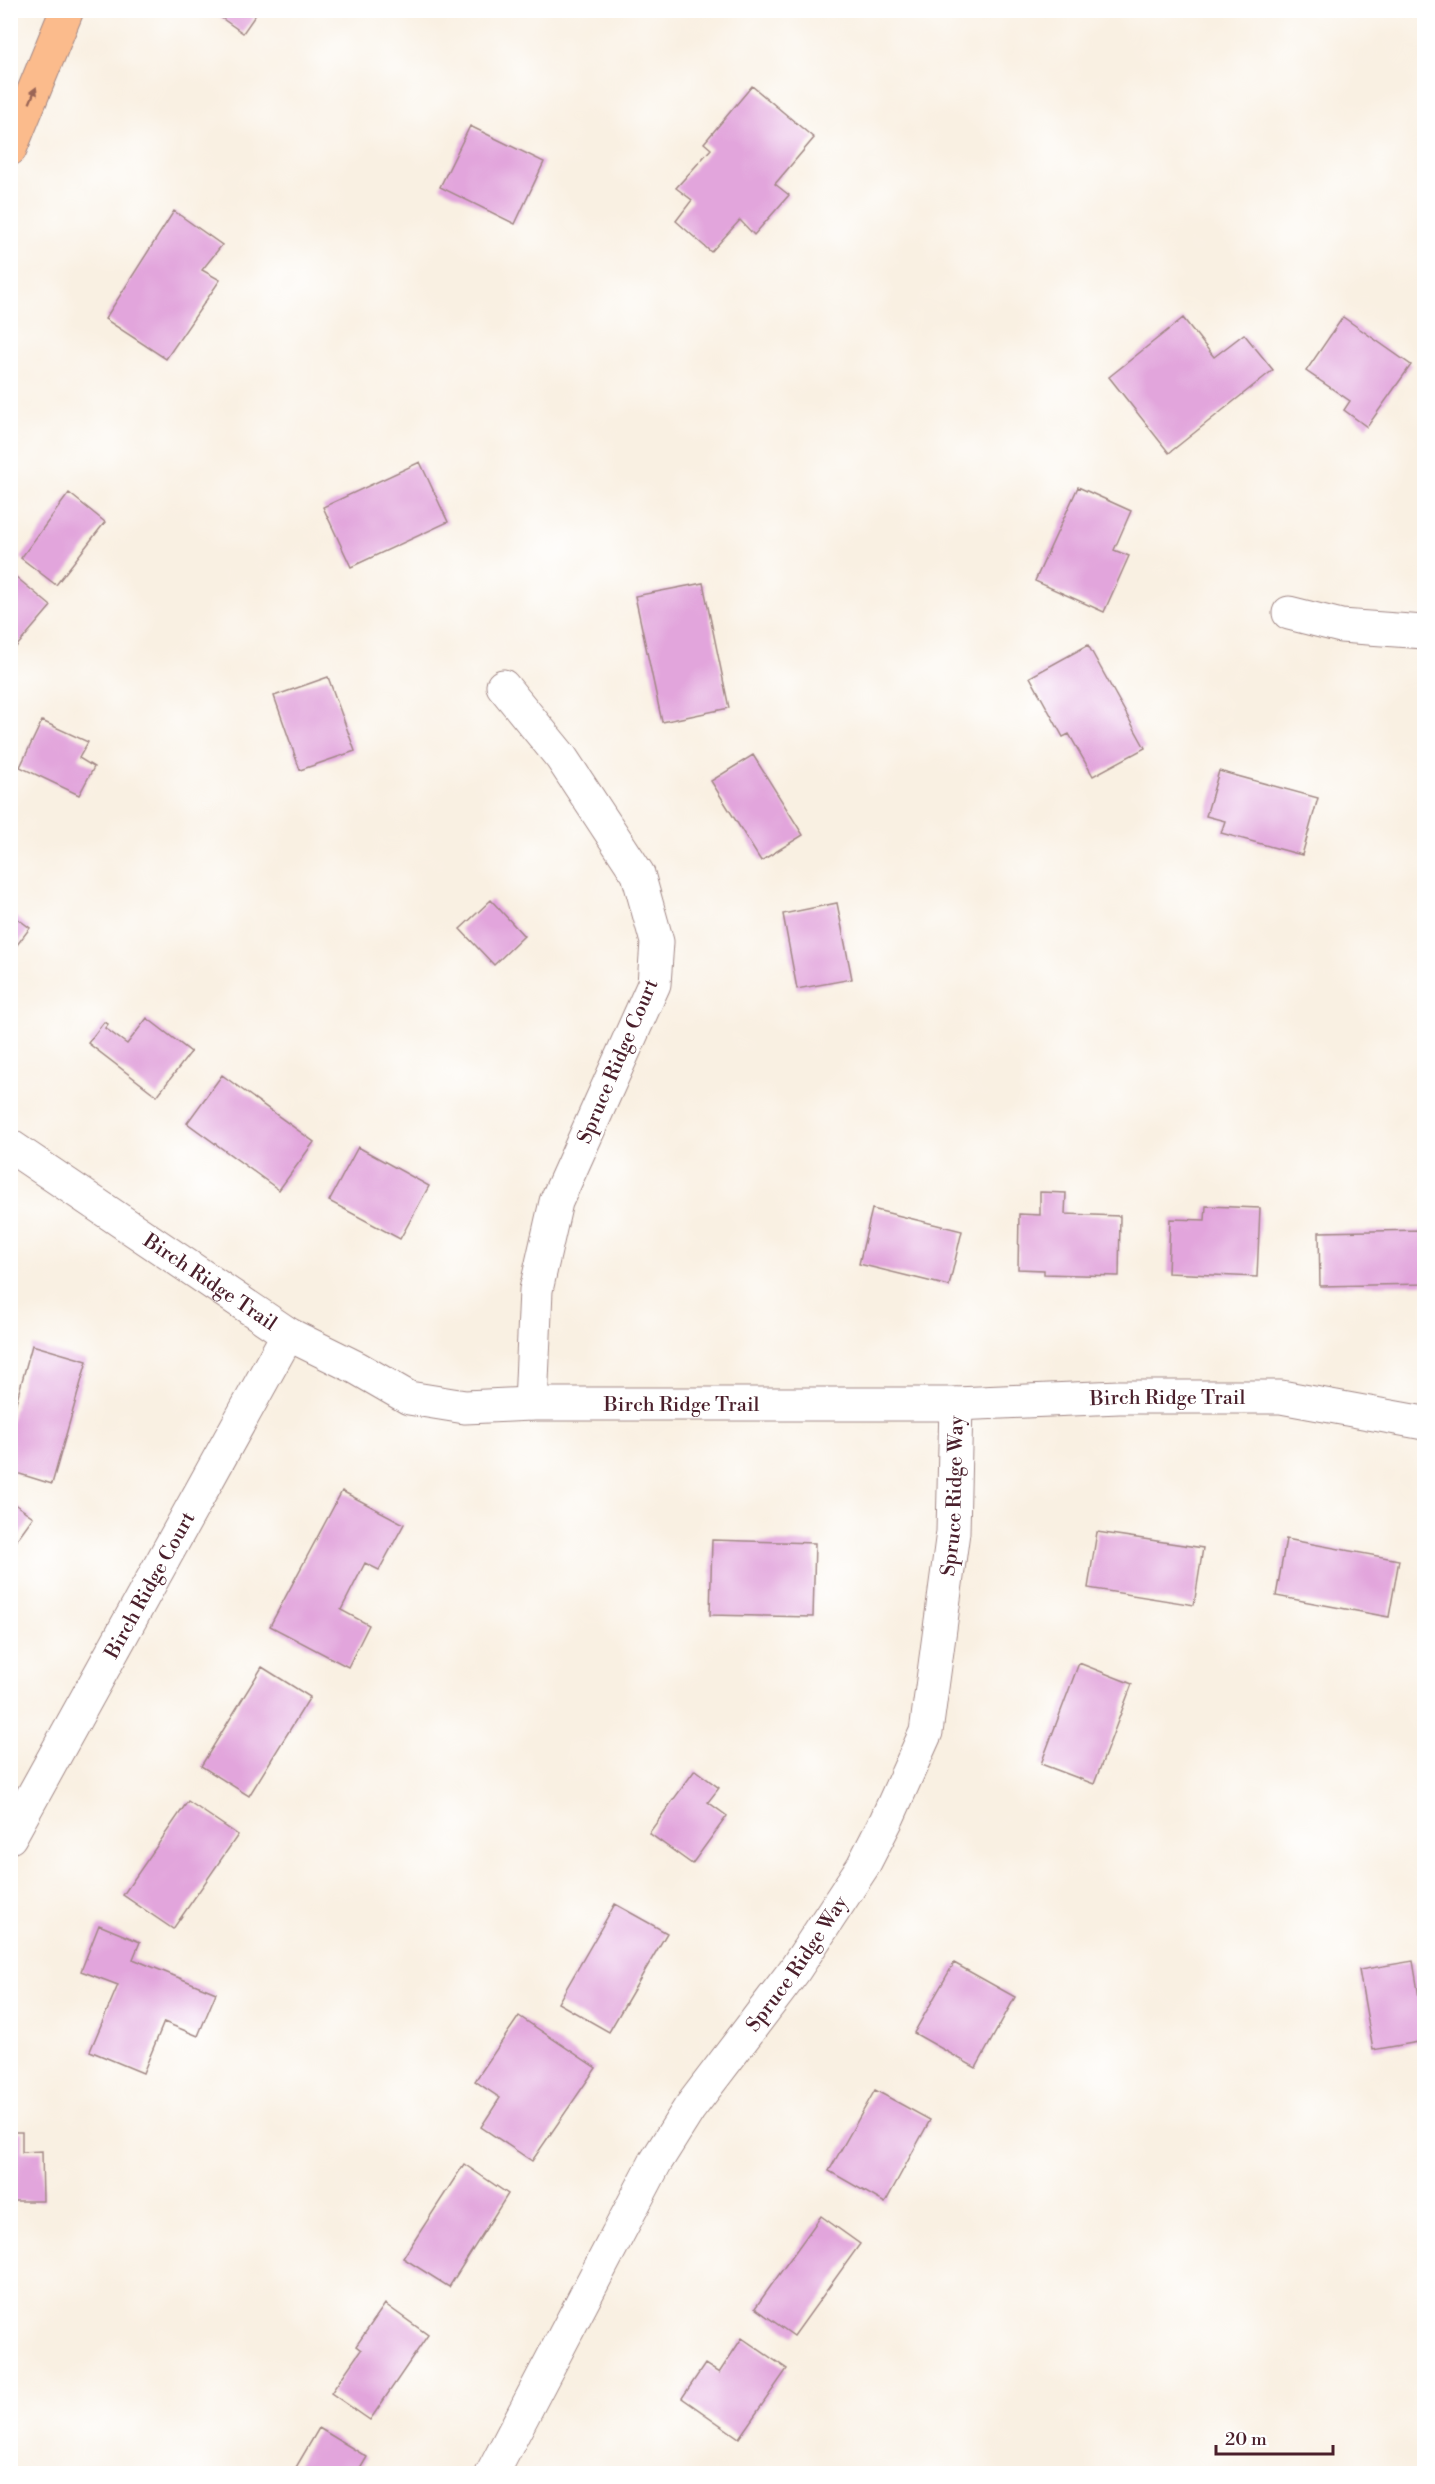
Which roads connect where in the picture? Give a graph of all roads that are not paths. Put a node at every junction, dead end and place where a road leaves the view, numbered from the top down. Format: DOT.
graph roads {
  1 [pos="67,10"];
  2 [pos="10,149"];
  3 [pos="1289,613"];
  4 [pos="1425,632"];
  5 [pos="503,686"];
  6 [pos="10,1146"];
  7 [pos="288,1334"];
  8 [pos="531,1404"];
  9 [pos="956,1404"];
  10 [pos="1425,1423"];
  11 [pos="10,1837"];
  12 [pos="492,2474"];
  2 -- 1 [label="main road, one-way"];
  3 -- 4 [label="street"];
  5 -- 8 [label="street, Spruce Ridge Court"];
  6 -- 7 [label="street, Birch Ridge Trail"];
  7 -- 8 [label="street, Birch Ridge Trail"];
  7 -- 11 [label="street, Birch Ridge Court"];
  8 -- 9 [label="street, Birch Ridge Trail"];
  9 -- 10 [label="street, Birch Ridge Trail"];
  9 -- 12 [label="street, Spruce Ridge Way"];
}
